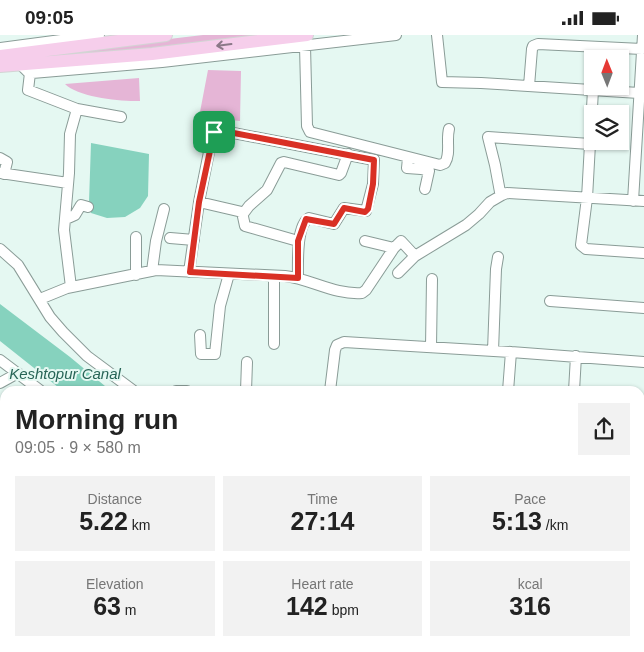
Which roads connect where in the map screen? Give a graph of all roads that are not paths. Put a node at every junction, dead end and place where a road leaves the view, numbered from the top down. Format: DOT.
graph roads {
  1 [pos="99,35"];
  2 [pos="166,35"];
  3 [pos="396,35"];
  4 [pos="437,35"];
  5 [pos="643,35"];
  6 [pos="306,40"];
  7 [pos="0,48"];
  8 [pos="642,49"];
  9 [pos="0,56"];
  10 [pos="643,61"];
  11 [pos="0,66"];
  12 [pos="25,69"];
  13 [pos="528,86"];
  14 [pos="584,90"];
  15 [pos="629,93"];
  16 [pos="639,93"];
  17 [pos="78,109"];
  18 [pos="121,117"];
  19 [pos="448,129"];
  20 [pos="584,144"];
  21 [pos="590,150"];
  22 [pos="348,154"];
  23 [pos="0,158"];
  24 [pos="408,161"];
  25 [pos="2,173"];
  26 [pos="68,183"];
  27 [pos="425,189"];
  28 [pos="502,195"];
  29 [pos="587,198"];
  30 [pos="639,201"];
  31 [pos="199,202"];
  32 [pos="88,207"];
  33 [pos="164,209"];
  34 [pos="243,213"];
  35 [pos="66,219"];
  36 [pos="136,237"];
  37 [pos="170,238"];
  38 [pos="194,240"];
  39 [pos="298,241"];
  40 [pos="365,241"];
  41 [pos="394,248"];
  42 [pos="0,249"];
  43 [pos="644,253"];
  44 [pos="415,256"];
  45 [pos="498,257"];
  46 [pos="152,271"];
  47 [pos="190,272"];
  48 [pos="229,273"];
  49 [pos="398,273"];
  50 [pos="136,275"];
  51 [pos="274,276"];
  52 [pos="298,278"];
  53 [pos="432,279"];
  54 [pos="71,287"];
  55 [pos="40,299"];
  56 [pos="550,301"];
  57 [pos="644,308"];
  58 [pos="200,335"];
  59 [pos="274,344"];
  60 [pos="431,347"];
  61 [pos="493,351"];
  62 [pos="511,352"];
  63 [pos="576,357"];
  64 [pos="0,360"];
  65 [pos="247,362"];
  66 [pos="644,362"];
  67 [pos="18,373"];
  68 [pos="0,383"];
  69 [pos="35,386"];
  70 [pos="127,386"];
  71 [pos="246,386"];
  72 [pos="331,386"];
  73 [pos="508,386"];
  74 [pos="574,386"];
  1 -- 7 [label="street"];
  2 -- 9 [label="main road"];
  3 -- 6 [label="street"];
  4 -- 13 [label="street"];
  5 -- 8 [label="street"];
  6 -- 12 [label="main road"];
  6 -- 24 [label="street"];
  8 -- 10 [label="street"];
  8 -- 13 [label="street"];
  10 -- 16 [label="street"];
  11 -- 12 [label="main road"];
  12 -- 17 [label="street"];
  13 -- 14 [label="street"];
  15 -- 16 [label="street"];
  16 -- 30 [label="street"];
  17 -- 18 [label="street"];
  17 -- 26 [label="street"];
  19 -- 24 [label="street"];
  20 -- 28 [label="street"];
  21 -- 29 [label="street"];
  22 -- 31 [label="street"];
  22 -- 34 [label="street"];
  22 -- 39 [label="street"];
  23 -- 25 [label="street"];
  24 -- 27 [label="street"];
  25 -- 26 [label="street"];
  26 -- 35 [label="street"];
  28 -- 29 [label="street"];
  28 -- 44 [label="street"];
  29 -- 30 [label="street"];
  29 -- 43 [label="street"];
  31 -- 34 [label="street"];
  31 -- 38 [label="street"];
  32 -- 35 [label="street"];
  33 -- 46 [label="street"];
  34 -- 39 [label="street"];
  35 -- 54 [label="street"];
  36 -- 50 [label="street"];
  37 -- 38 [label="street"];
  38 -- 47 [label="street"];
  39 -- 52 [label="street"];
  40 -- 41 [label="street"];
  41 -- 44 [label="street"];
  41 -- 52 [label="street"];
  42 -- 55 [label="street"];
  44 -- 49 [label="street"];
  45 -- 61 [label="street"];
  46 -- 47 [label="street"];
  46 -- 50 [label="street"];
  47 -- 48 [label="street"];
  48 -- 51 [label="street"];
  48 -- 58 [label="street"];
  50 -- 54 [label="street"];
  51 -- 52 [label="street"];
  51 -- 59 [label="street"];
  53 -- 60 [label="street"];
  54 -- 55 [label="street"];
  55 -- 70 [label="street"];
  56 -- 57 [label="street"];
  60 -- 61 [label="street"];
  60 -- 72 [label="street"];
  61 -- 62 [label="street"];
  62 -- 63 [label="street"];
  62 -- 73 [label="street"];
  63 -- 66 [label="street"];
  63 -- 74 [label="street"];
  64 -- 67 [label="street"];
  65 -- 71 [label="street"];
  67 -- 68 [label="street"];
  67 -- 69 [label="street"];
}
